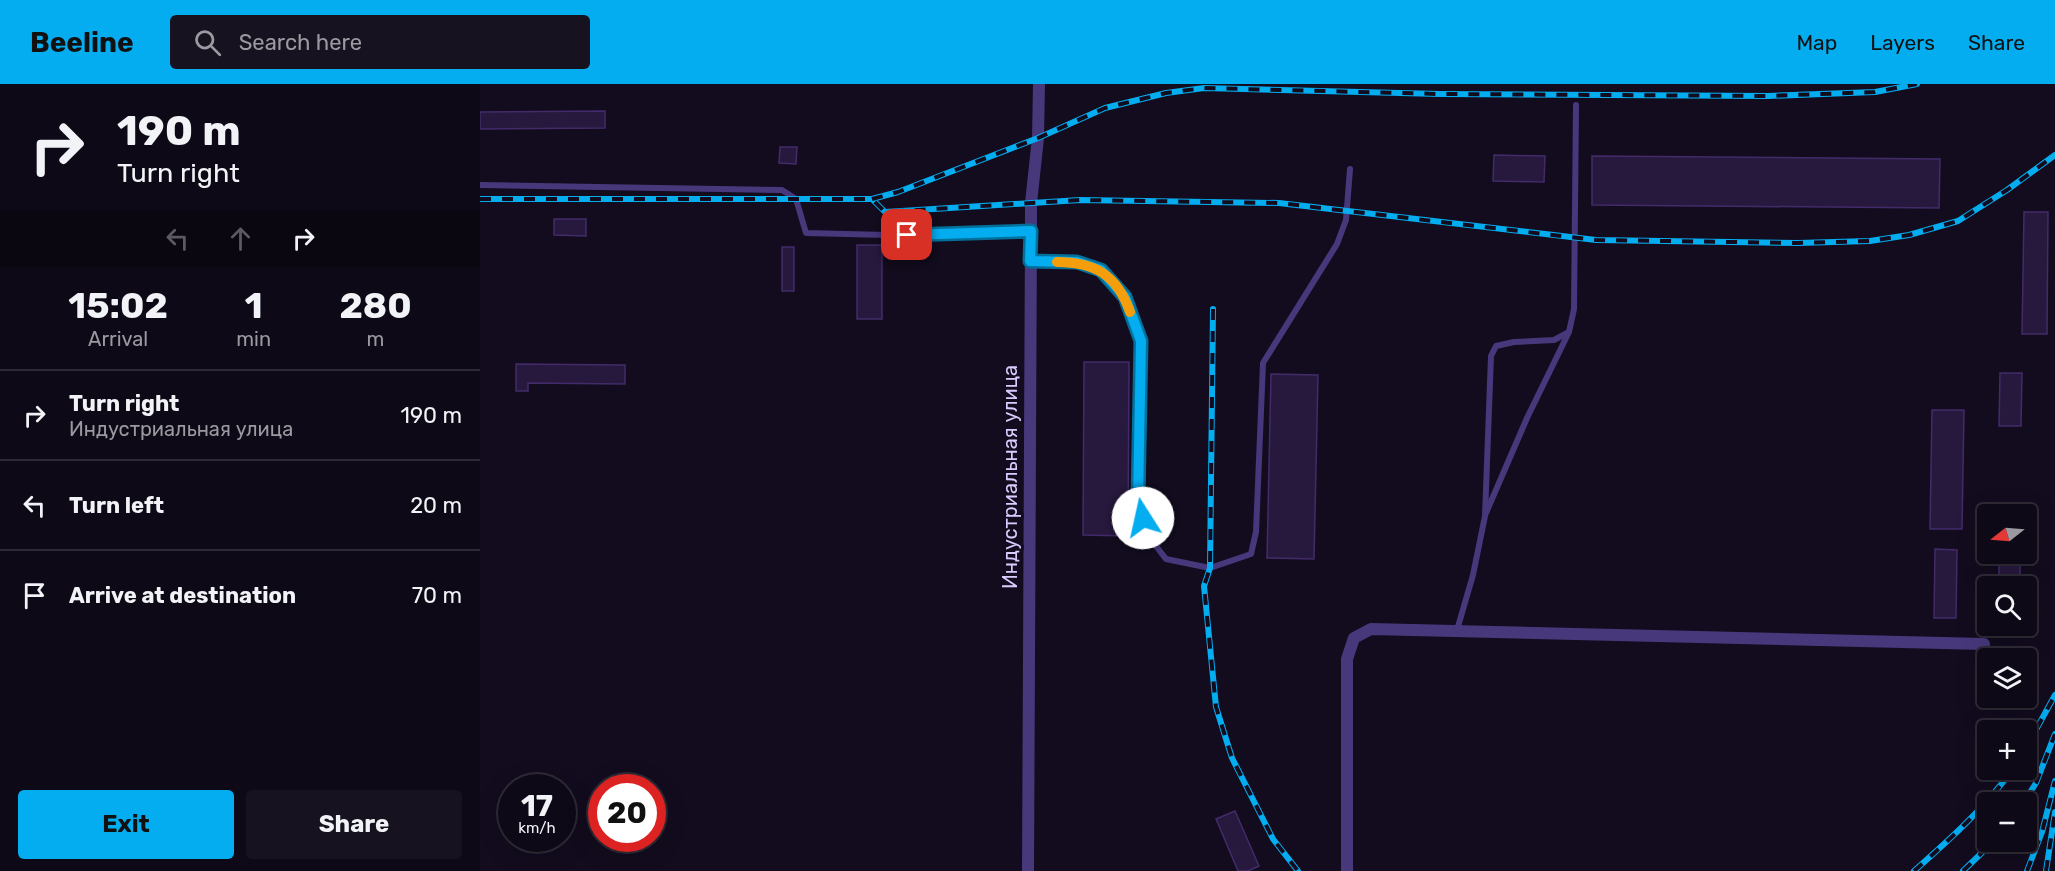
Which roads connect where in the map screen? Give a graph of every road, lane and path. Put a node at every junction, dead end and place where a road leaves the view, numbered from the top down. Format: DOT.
graph roads {
  1 [pos="1039,84"];
  2 [pos="1576,105"];
  3 [pos="1350,169"];
  4 [pos="480,185"];
  5 [pos="1031,231"];
  6 [pos="1030,261"];
  7 [pos="1569,332"];
  8 [pos="1485,516"];
  9 [pos="1457,631"];
  10 [pos="1984,644"];
  11 [pos="1028,871"];
  12 [pos="1347,871"];
  1 -- 5 [label="street, Индустриальная улица"];
  2 -- 7 [label="lane"];
  3 -- 6 [label="lane"];
  4 -- 5 [label="lane"];
  5 -- 6 [label="street, Индустриальная улица"];
  6 -- 11 [label="street, Индустриальная улица"];
  7 -- 8 [label="lane"];
  7 -- 8 [label="lane"];
  8 -- 9 [label="lane"];
  9 -- 10 [label="street"];
  9 -- 12 [label="street"];
}
